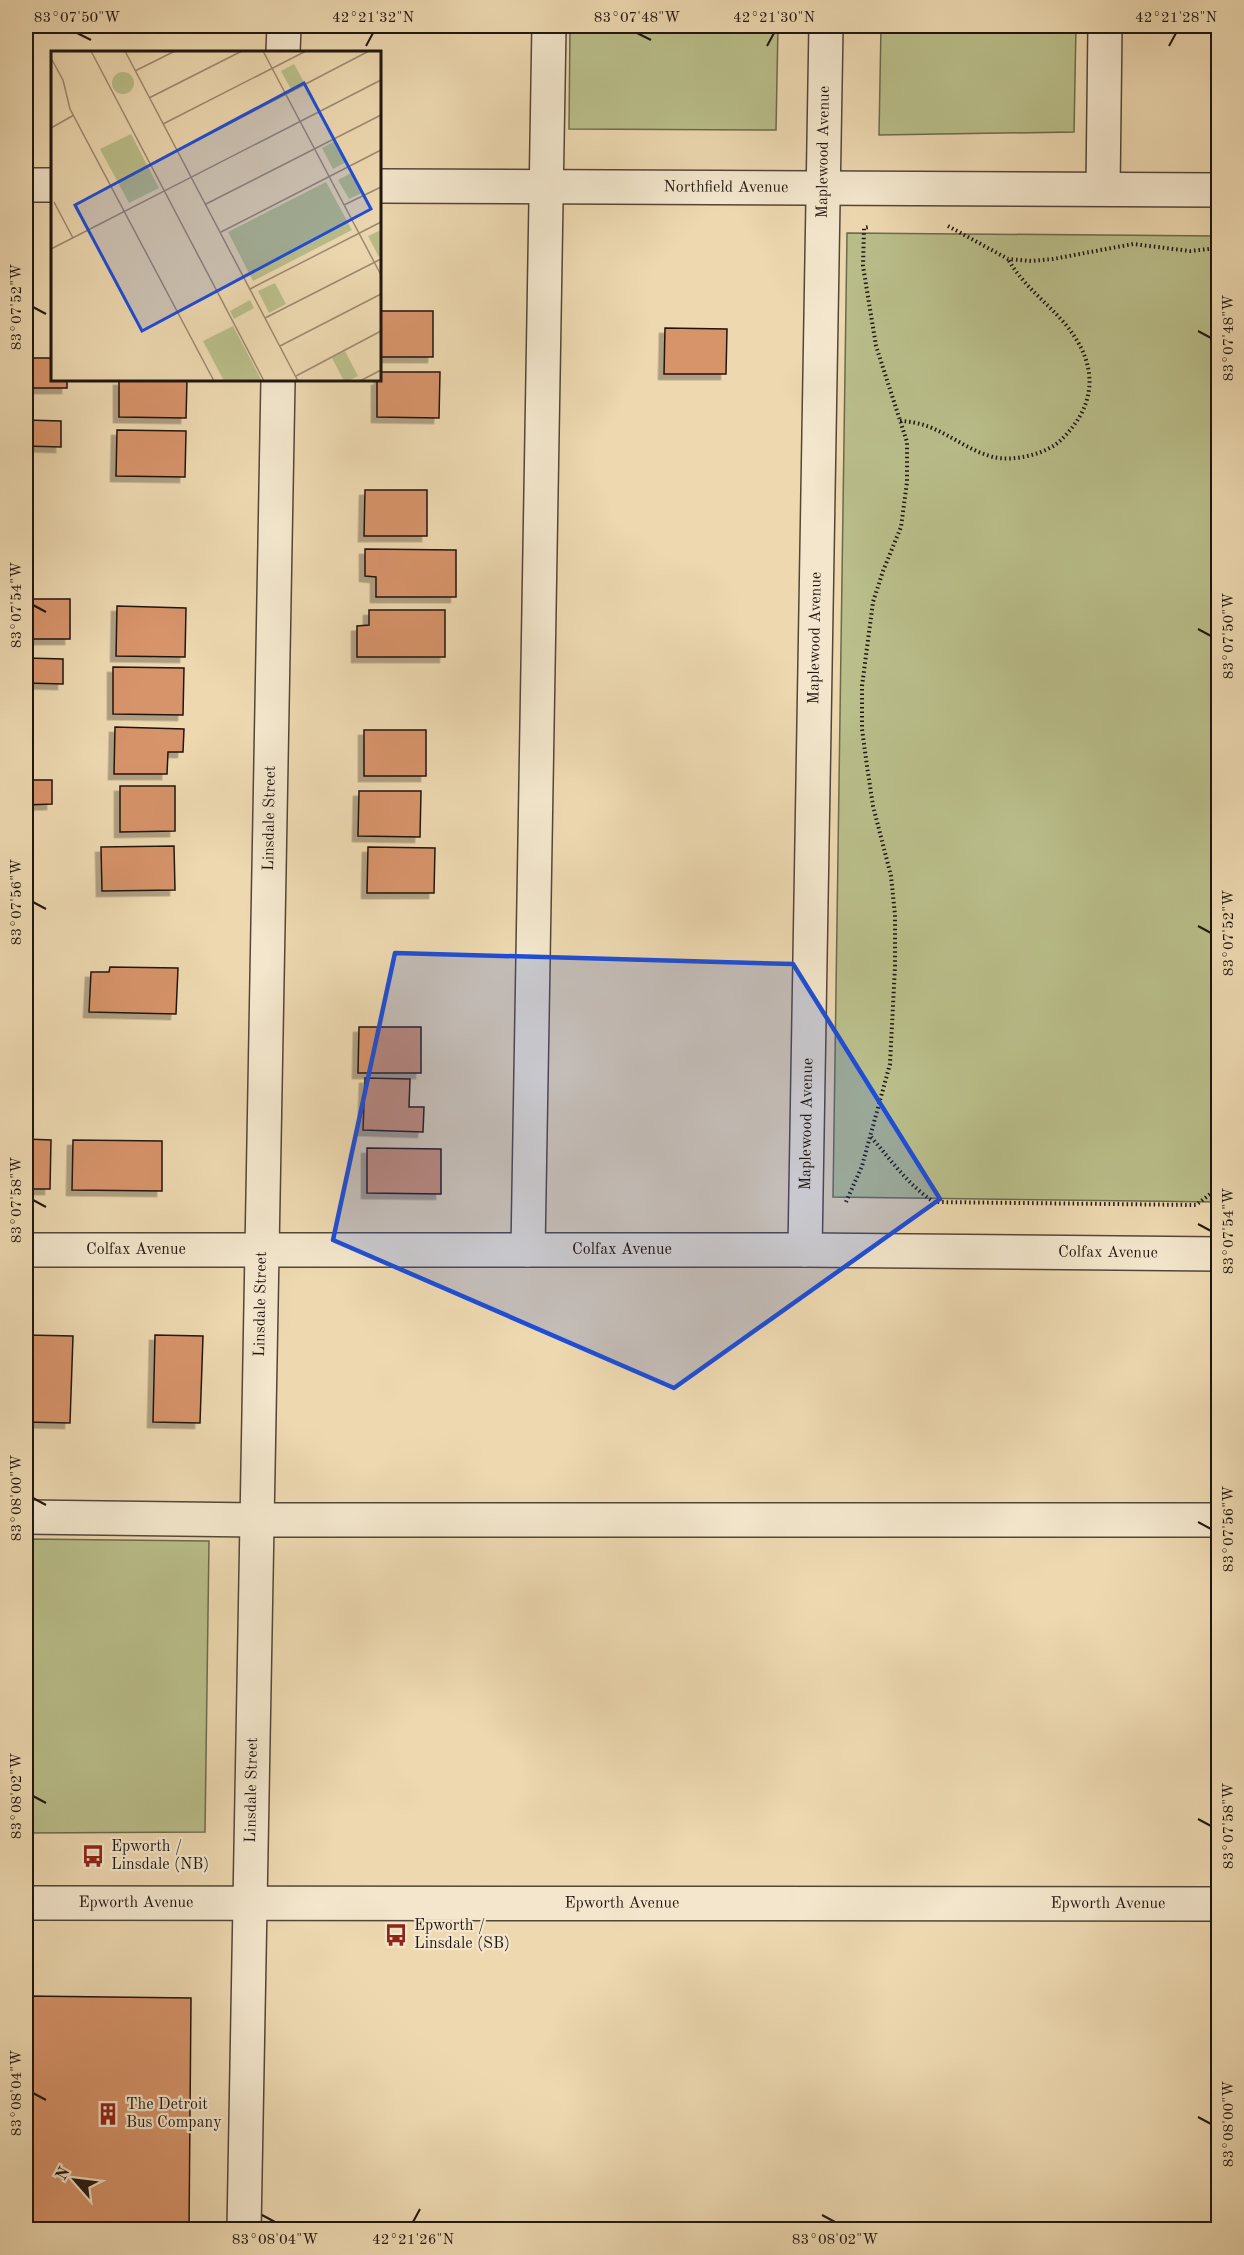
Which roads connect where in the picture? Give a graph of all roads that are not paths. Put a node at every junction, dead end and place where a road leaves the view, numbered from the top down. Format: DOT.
graph roads {
  1 [pos="284,26"];
  2 [pos="549,26"];
  3 [pos="826,26"];
  4 [pos="1105,26"];
  5 [pos="283,51"];
  6 [pos="26,185"];
  7 [pos="51,185"];
  8 [pos="381,186"];
  9 [pos="547,187"];
  10 [pos="823,188"];
  11 [pos="1102,188"];
  12 [pos="1218,190"];
  13 [pos="278,381"];
  14 [pos="26,1250"];
  15 [pos="528,1250"];
  16 [pos="805,1250"];
  17 [pos="262,1251"];
  18 [pos="1218,1254"];
  19 [pos="26,1517"];
  20 [pos="257,1520"];
  21 [pos="1218,1520"];
  22 [pos="26,1903"];
  23 [pos="249,1903"];
  24 [pos="1218,1904"];
  25 [pos="243,2229"];
  1 -- 5 [label="street"];
  2 -- 9 [label="street"];
  3 -- 10 [label="street, Maplewood Avenue"];
  4 -- 11 [label="street"];
  6 -- 7 [label="street"];
  8 -- 9 [label="street, Northfield Avenue"];
  9 -- 10 [label="street, Northfield Avenue"];
  9 -- 15 [label="street"];
  10 -- 11 [label="street, Northfield Avenue"];
  10 -- 16 [label="street, Maplewood Avenue"];
  11 -- 12 [label="street, Northfield Avenue"];
  13 -- 17 [label="street, Linsdale Street"];
  14 -- 17 [label="street, Colfax Avenue"];
  15 -- 16 [label="street, Colfax Avenue"];
  15 -- 17 [label="street, Colfax Avenue"];
  16 -- 18 [label="street, Colfax Avenue"];
  17 -- 20 [label="street, Linsdale Street"];
  19 -- 20 [label="street"];
  20 -- 21 [label="street"];
  20 -- 23 [label="street, Linsdale Street"];
  22 -- 23 [label="street, Epworth Avenue"];
  23 -- 24 [label="street, Epworth Avenue"];
  23 -- 25 [label="street, Linsdale Street"];
}
